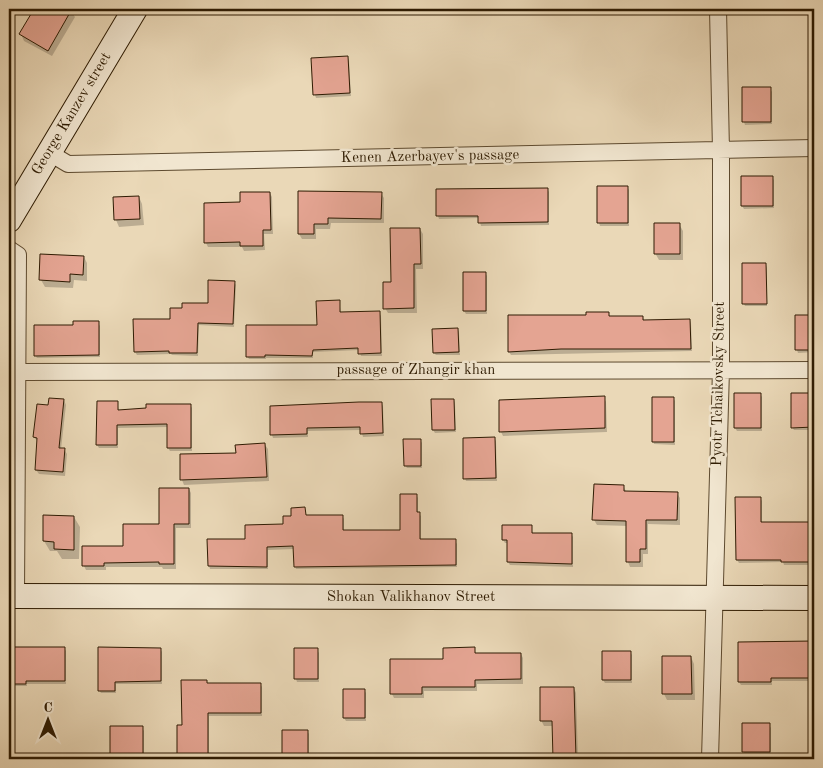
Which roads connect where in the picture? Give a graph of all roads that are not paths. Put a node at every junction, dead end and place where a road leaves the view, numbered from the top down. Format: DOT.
graph roads {
  1 [pos="135,9"];
  2 [pos="718,9"];
  3 [pos="814,148"];
  4 [pos="721,151"];
  5 [pos="48,152"];
  6 [pos="9,220"];
  7 [pos="9,249"];
  8 [pos="721,369"];
  9 [pos="814,370"];
  10 [pos="18,372"];
  11 [pos="12,596"];
  12 [pos="713,598"];
  13 [pos="814,598"];
  14 [pos="710,759"];
  1 -- 5 [label="main road, George Kanzev street"];
  2 -- 4 [label="street, Pyotr Tchaikovsky Street"];
  3 -- 4 [label="street, Kenen Azerbayev's passage"];
  4 -- 5 [label="street, Kenen Azerbayev's passage"];
  4 -- 8 [label="street, Pyotr Tchaikovsky Street"];
  5 -- 6 [label="main road, George Kanzev street"];
  7 -- 10 [label="street"];
  8 -- 9 [label="street, passage of Zhangir khan"];
  8 -- 10 [label="street, passage of Zhangir khan"];
  8 -- 12 [label="street, Pyotr Tchaikovsky Street"];
  10 -- 11 [label="street"];
  11 -- 12 [label="main road, Shokan Valikhanov Street"];
  12 -- 13 [label="main road, Shokan Valikhanov Street"];
  12 -- 14 [label="street, Pyotr Tchaikovsky Street"];
}
